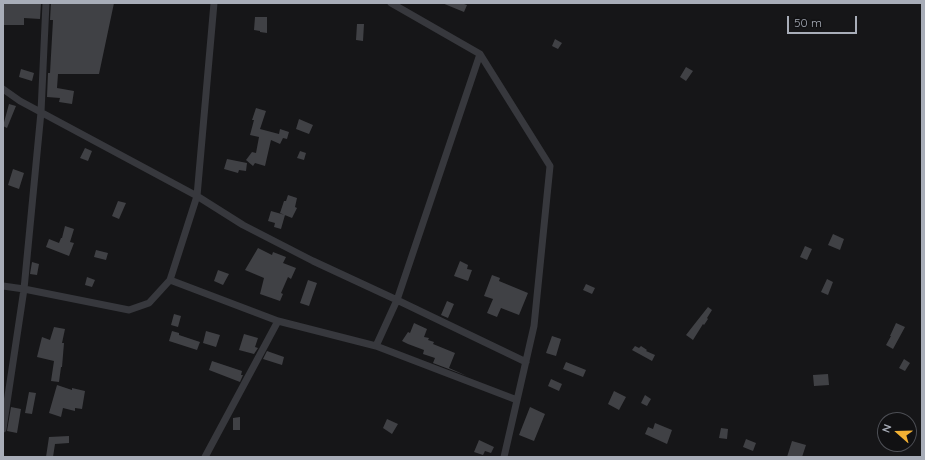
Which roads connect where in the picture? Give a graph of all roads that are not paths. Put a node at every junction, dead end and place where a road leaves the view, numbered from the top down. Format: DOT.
graph roads {
  1 [pos="46,3"];
  2 [pos="214,3"];
  3 [pos="391,3"];
  4 [pos="480,54"];
  5 [pos="3,89"];
  6 [pos="41,112"];
  7 [pos="197,196"];
  8 [pos="170,280"];
  9 [pos="3,286"];
  10 [pos="24,289"];
  11 [pos="397,300"];
  12 [pos="278,322"];
  13 [pos="376,346"];
  14 [pos="526,362"];
  15 [pos="517,400"];
  16 [pos="3,429"];
  17 [pos="205,457"];
  18 [pos="504,457"];
  1 -- 6 [label="street"];
  2 -- 7 [label="street"];
  3 -- 4 [label="street"];
  4 -- 11 [label="street"];
  4 -- 14 [label="street"];
  5 -- 6 [label="street"];
  6 -- 7 [label="street"];
  6 -- 10 [label="street"];
  7 -- 8 [label="street"];
  7 -- 11 [label="street"];
  8 -- 10 [label="street"];
  8 -- 12 [label="street"];
  9 -- 10 [label="street"];
  10 -- 16 [label="street"];
  11 -- 13 [label="street"];
  11 -- 14 [label="street"];
  12 -- 13 [label="street"];
  12 -- 17 [label="street"];
  13 -- 15 [label="street"];
  14 -- 15 [label="street"];
  15 -- 18 [label="street"];
}
